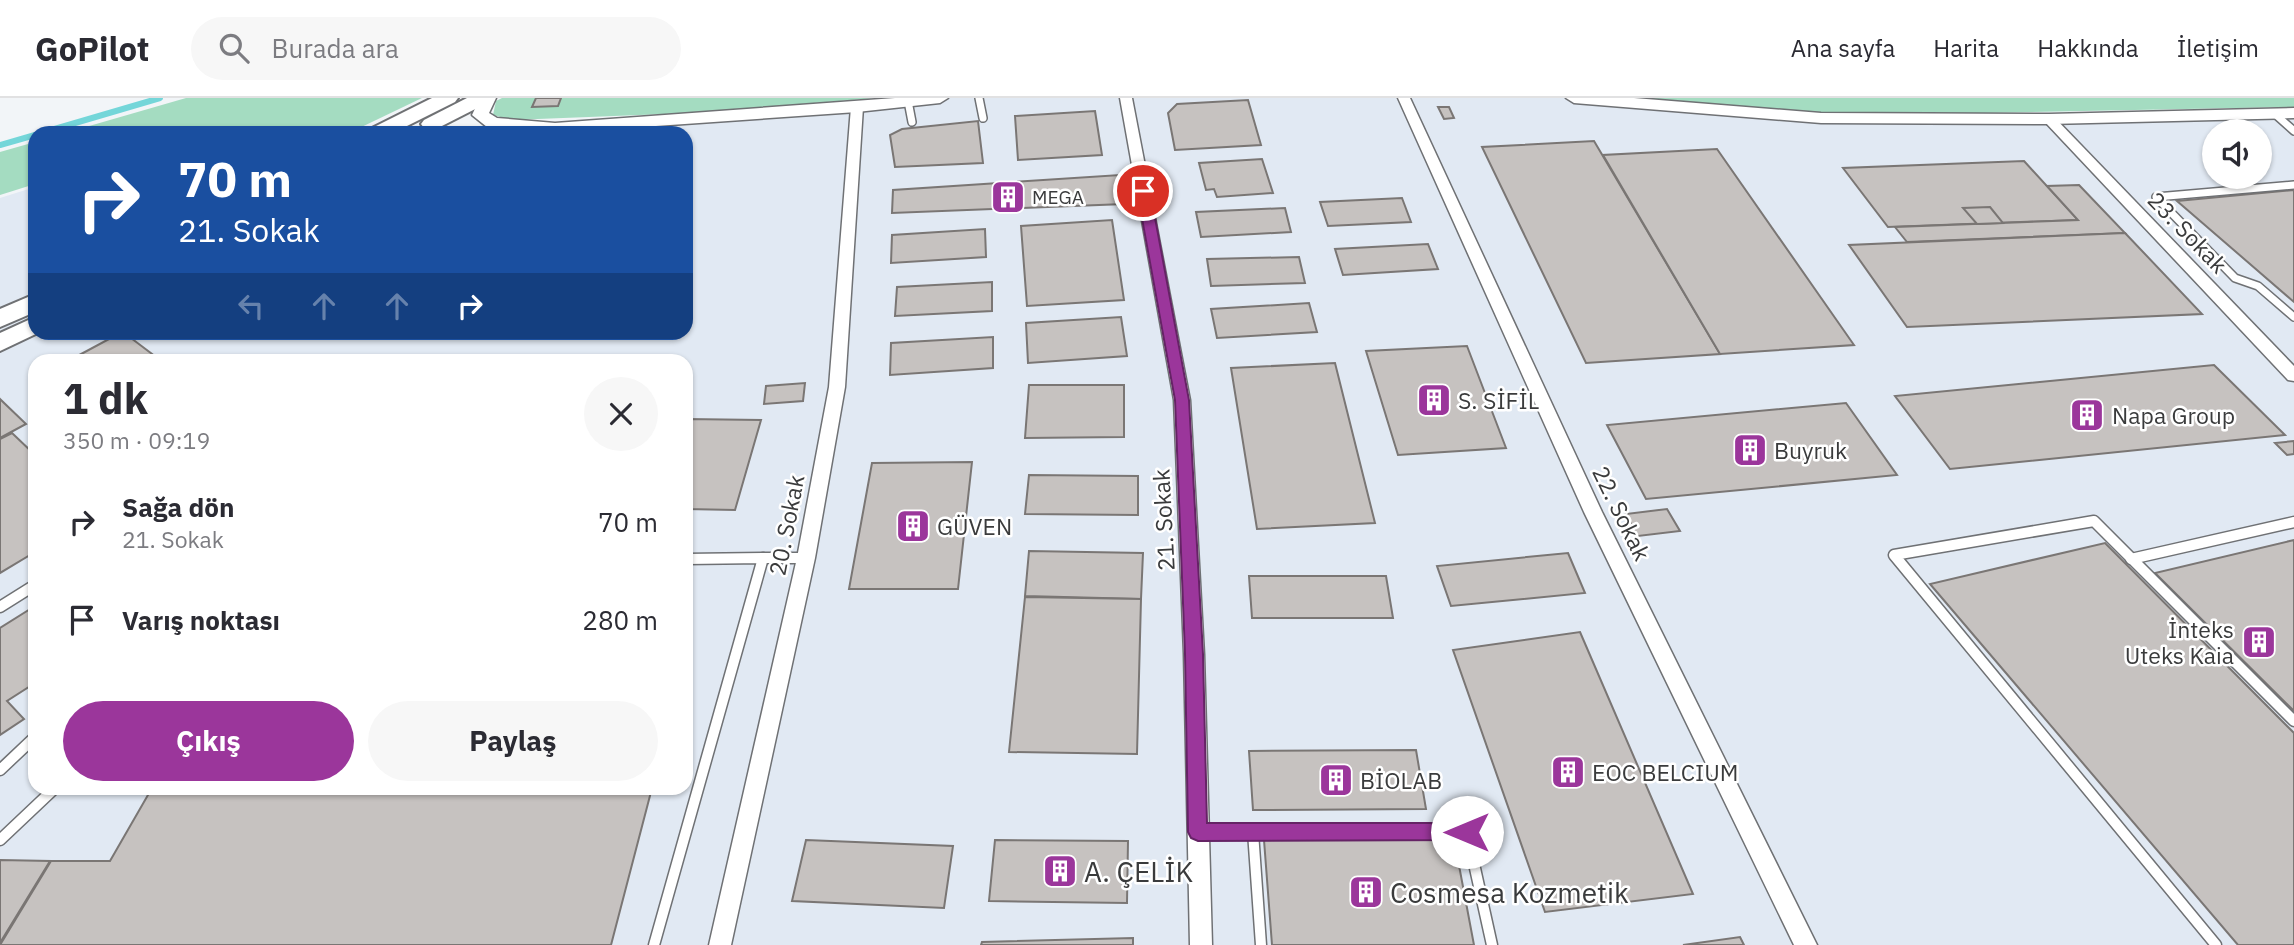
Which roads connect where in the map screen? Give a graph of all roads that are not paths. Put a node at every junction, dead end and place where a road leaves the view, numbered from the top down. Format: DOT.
graph roads {
  1 [pos="448,98"];
  2 [pos="482,98"];
  3 [pos="488,98"];
  4 [pos="940,98"];
  5 [pos="979,98"];
  6 [pos="1126,98"];
  7 [pos="1405,98"];
  8 [pos="1574,98"];
  9 [pos="908,102"];
  10 [pos="858,107"];
  11 [pos="2294,113"];
  12 [pos="2275,114"];
  13 [pos="983,118"];
  14 [pos="2049,119"];
  15 [pos="912,122"];
  16 [pos="391,126"];
  17 [pos="427,126"];
  18 [pos="530,126"];
  19 [pos="584,126"];
  20 [pos="2294,131"];
  21 [pos="2294,185"];
  22 [pos="28,305"];
  23 [pos="2294,317"];
  24 [pos="0,319"];
  25 [pos="28,329"];
  26 [pos="0,343"];
  27 [pos="2294,376"];
  28 [pos="2294,522"];
  29 [pos="763,558"];
  30 [pos="806,558"];
  31 [pos="693,559"];
  32 [pos="2131,559"];
  33 [pos="28,589"];
  34 [pos="0,607"];
  35 [pos="2294,721"];
  36 [pos="28,744"];
  37 [pos="0,770"];
  38 [pos="48,795"];
  39 [pos="1198,832"];
  40 [pos="1254,832"];
  41 [pos="0,840"];
  42 [pos="654,945"];
  43 [pos="720,945"];
  44 [pos="1201,945"];
  45 [pos="1261,945"];
  46 [pos="1492,945"];
  47 [pos="1806,945"];
  48 [pos="2216,945"];
  1 -- 16 [label="main road"];
  2 -- 17 [label="main road"];
  3 -- 18 [label="street"];
  4 -- 9 [label="street"];
  5 -- 13 [label="lane"];
  6 -- 39 [label="street, 21. Sokak"];
  7 -- 47 [label="street, 22. Sokak"];
  8 -- 14 [label="street"];
  9 -- 10 [label="street"];
  9 -- 15 [label="lane"];
  10 -- 19 [label="street"];
  10 -- 30 [label="street, 20. Sokak"];
  11 -- 12 [label="street"];
  12 -- 14 [label="street"];
  12 -- 20 [label="lane"];
  14 -- 27 [label="street, 23. Sokak"];
  21 -- 23 [label="lane"];
  22 -- 24 [label="main road"];
  25 -- 26 [label="main road"];
  28 -- 32 [label="lane"];
  29 -- 30 [label="lane"];
  29 -- 31 [label="lane"];
  29 -- 42 [label="lane"];
  30 -- 43 [label="street, 20. Sokak"];
  32 -- 35 [label="lane"];
  32 -- 48 [label="lane"];
  33 -- 34 [label="lane"];
  36 -- 37 [label="lane"];
  38 -- 41 [label="lane"];
  39 -- 40 [label="lane"];
  39 -- 44 [label="street, 21. Sokak"];
  40 -- 45 [label="lane"];
  40 -- 46 [label="lane"];
}
